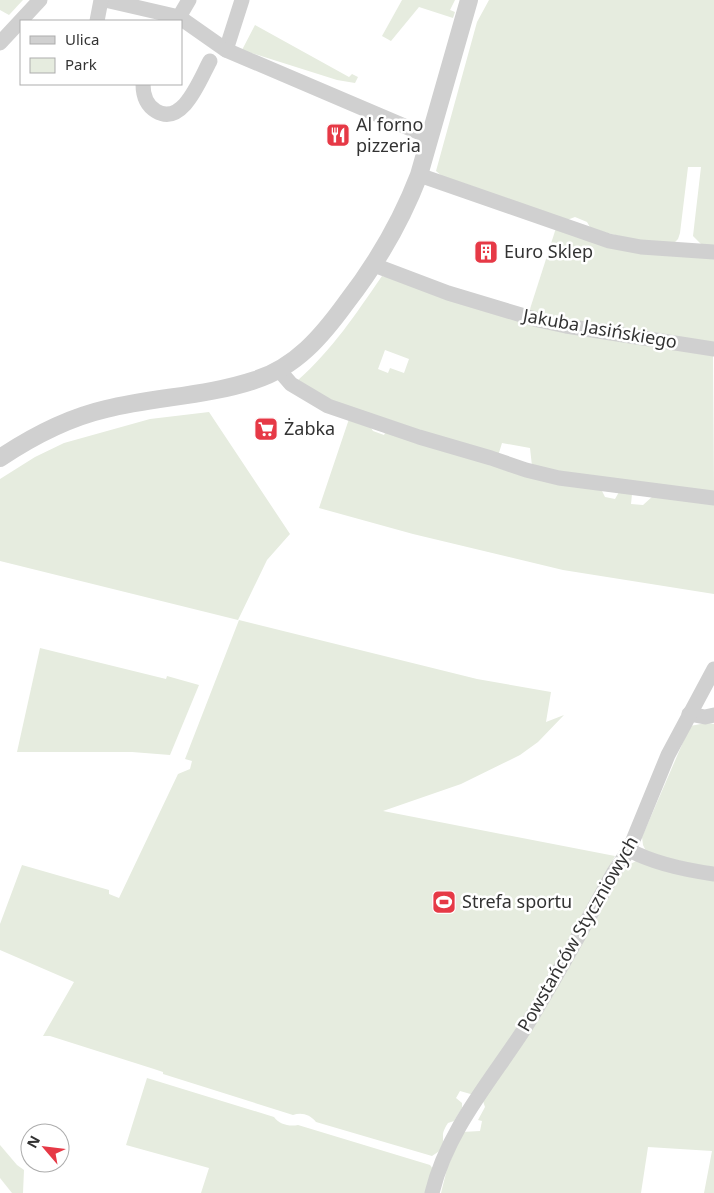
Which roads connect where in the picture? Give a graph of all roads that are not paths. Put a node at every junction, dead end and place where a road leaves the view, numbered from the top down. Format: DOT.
graph roads {
  1 [pos="40,0"];
  2 [pos="101,0"];
  3 [pos="105,0"];
  4 [pos="189,0"];
  5 [pos="242,0"];
  6 [pos="470,0"];
  7 [pos="178,19"];
  8 [pos="97,20"];
  9 [pos="182,22"];
  10 [pos="3,34"];
  11 [pos="226,50"];
  12 [pos="210,61"];
  13 [pos="143,85"];
  14 [pos="430,137"];
  15 [pos="419,175"];
  16 [pos="714,252"];
  17 [pos="374,265"];
  18 [pos="714,349"];
  19 [pos="278,370"];
  20 [pos="0,458"];
  21 [pos="714,498"];
  22 [pos="714,668"];
  23 [pos="689,714"];
  24 [pos="714,715"];
  25 [pos="629,850"];
  26 [pos="714,874"];
  27 [pos="432,1193"];
  1 -- 10 [label="street"];
  2 -- 8 [label="street"];
  3 -- 7 [label="street"];
  4 -- 7 [label="street"];
  5 -- 11 [label="street"];
  6 -- 14 [label="street"];
  9 -- 11 [label="street"];
  11 -- 14 [label="street"];
  12 -- 13 [label="street"];
  14 -- 15 [label="street"];
  15 -- 16 [label="street"];
  15 -- 17 [label="street"];
  17 -- 18 [label="street, Jakuba Jasińskiego"];
  17 -- 19 [label="street"];
  19 -- 20 [label="street"];
  19 -- 21 [label="street"];
  22 -- 23 [label="street, Powstańców Styczniowych"];
  23 -- 24 [label="street"];
  23 -- 25 [label="street, Powstańców Styczniowych"];
  25 -- 26 [label="street"];
  25 -- 27 [label="street, Powstańców Styczniowych"];
}
